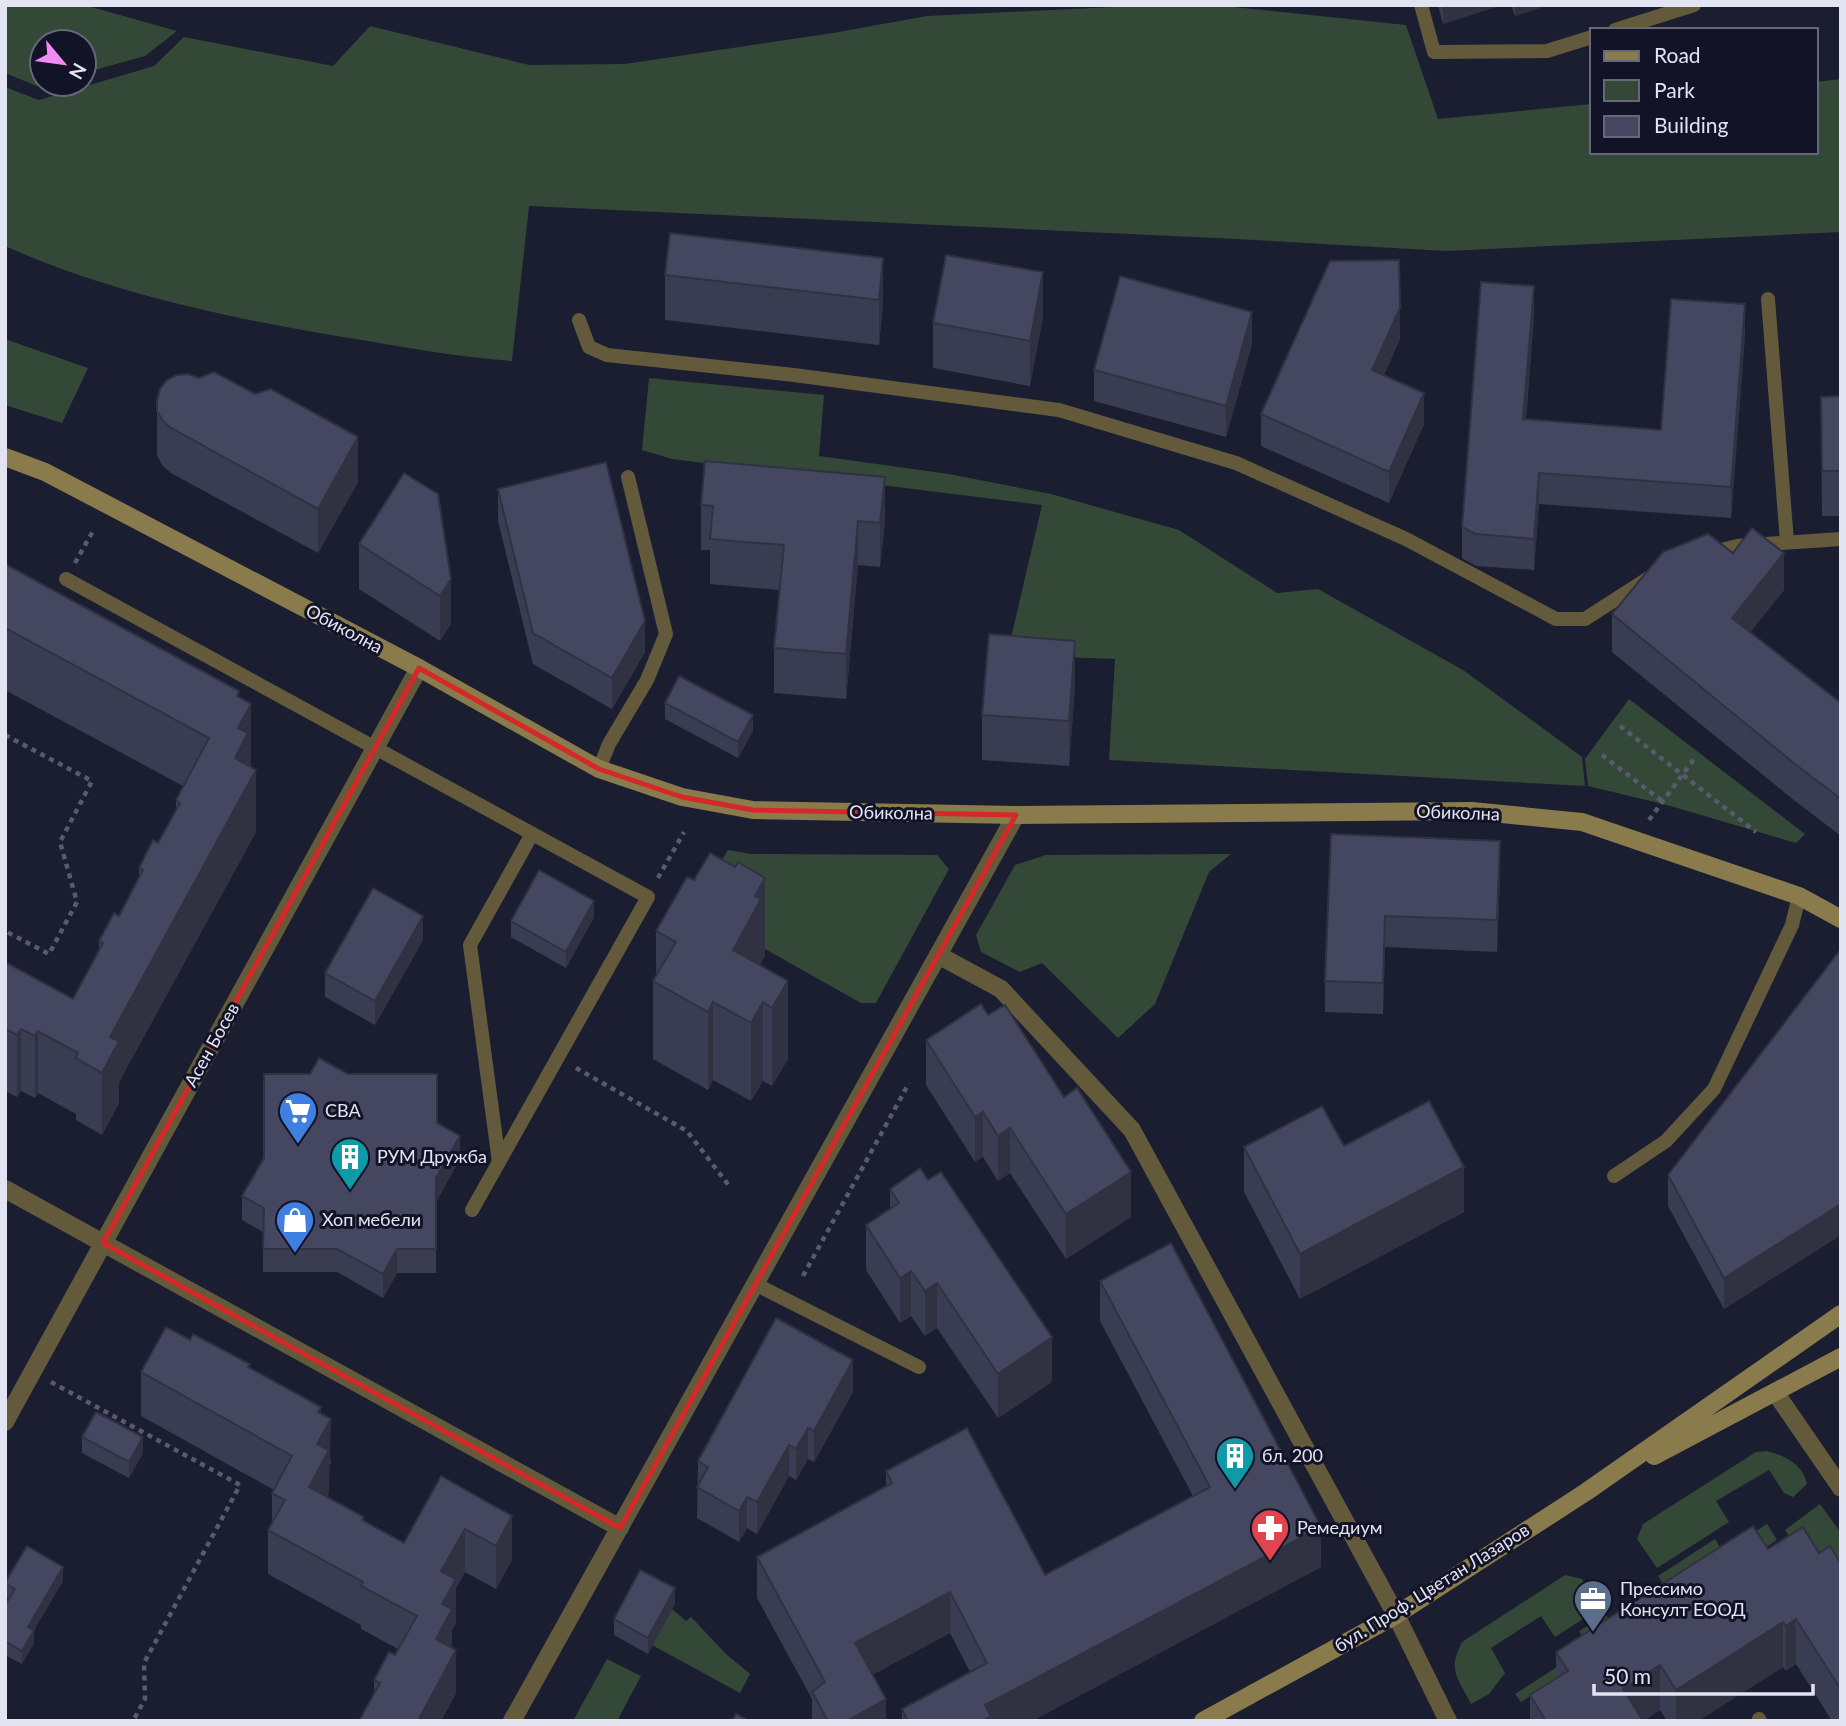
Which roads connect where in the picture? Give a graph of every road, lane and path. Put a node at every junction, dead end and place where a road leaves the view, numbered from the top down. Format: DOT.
graph roads {
  1 [pos="1421,5"];
  2 [pos="1694,5"];
  3 [pos="1621,28"];
  4 [pos="1590,38"];
  5 [pos="1768,299"];
  6 [pos="579,320"];
  7 [pos="5,457"];
  8 [pos="628,477"];
  9 [pos="93,531"];
  10 [pos="88,539"];
  11 [pos="1841,540"];
  12 [pos="1787,542"];
  13 [pos="1692,557"];
  14 [pos="1669,566"];
  15 [pos="66,579"];
  16 [pos="419,668"];
  17 [pos="1620,726"];
  18 [pos="5,735"];
  19 [pos="375,748"];
  20 [pos="1602,755"];
  21 [pos="1694,759"];
  22 [pos="599,769"];
  23 [pos="1682,775"];
  24 [pos="1662,801"];
  25 [pos="1016,815"];
  26 [pos="1649,820"];
  27 [pos="684,832"];
  28 [pos="1756,832"];
  29 [pos="532,834"];
  30 [pos="1799,896"];
  31 [pos="648,897"];
  32 [pos="1841,919"];
  33 [pos="5,931"];
  34 [pos="938,955"];
  35 [pos="557,1057"];
  36 [pos="909,1083"];
  37 [pos="499,1162"];
  38 [pos="1614,1176"];
  39 [pos="730,1187"];
  40 [pos="5,1189"];
  41 [pos="472,1210"];
  42 [pos="103,1243"];
  43 [pos="803,1276"];
  44 [pos="755,1284"];
  45 [pos="1841,1314"];
  46 [pos="1841,1357"];
  47 [pos="919,1367"];
  48 [pos="33,1372"];
  49 [pos="1775,1392"];
  50 [pos="5,1422"];
  51 [pos="1841,1488"];
  52 [pos="1586,1492"];
  53 [pos="620,1528"];
  54 [pos="1396,1615"];
  55 [pos="133,1721"];
  56 [pos="512,1721"];
  57 [pos="1203,1721"];
  58 [pos="1448,1721"];
  1 -- 4 [label="lane"];
  2 -- 3 [label="lane"];
  5 -- 12 [label="lane"];
  6 -- 14 [label="lane"];
  7 -- 16 [label="street, Обиколна"];
  8 -- 22 [label="lane"];
  9 -- 10 [label="path"];
  11 -- 12 [label="lane"];
  12 -- 13 [label="lane"];
  15 -- 19 [label="lane"];
  16 -- 19 [label="street, Асен Босев"];
  16 -- 22 [label="street, Обиколна"];
  17 -- 23 [label="path"];
  18 -- 33 [label="path"];
  19 -- 29 [label="lane"];
  19 -- 42 [label="street, Асен Босев"];
  20 -- 24 [label="path"];
  21 -- 23 [label="path"];
  22 -- 25 [label="street, Обиколна"];
  23 -- 24 [label="path"];
  23 -- 28 [label="path"];
  24 -- 26 [label="path"];
  25 -- 30 [label="street, Обиколна"];
  25 -- 34 [label="street"];
  27 -- 31 [label="path"];
  29 -- 31 [label="lane"];
  29 -- 37 [label="lane"];
  30 -- 32 [label="street, Обиколна"];
  30 -- 38 [label="lane"];
  31 -- 35 [label="lane"];
  34 -- 44 [label="street"];
  34 -- 54 [label="street"];
  35 -- 37 [label="lane"];
  35 -- 39 [label="path"];
  36 -- 43 [label="path"];
  37 -- 41 [label="lane"];
  40 -- 42 [label="street"];
  42 -- 48 [label="street, Асен Босев"];
  42 -- 53 [label="street"];
  44 -- 47 [label="lane"];
  44 -- 53 [label="street"];
  45 -- 52 [label="street, бул. Проф. Цветан Лазаров"];
  46 -- 49 [label="street, бул. Проф. Цветан Лазаров"];
  48 -- 50 [label="street, Асен Босев"];
  48 -- 55 [label="path"];
  49 -- 51 [label="street"];
  49 -- 52 [label="street, бул. Проф. Цветан Лазаров"];
  52 -- 54 [label="street, бул. Проф. Цветан Лазаров"];
  53 -- 56 [label="street"];
  54 -- 57 [label="street, бул. Проф. Цветан Лазаров"];
  54 -- 58 [label="street"];
}
